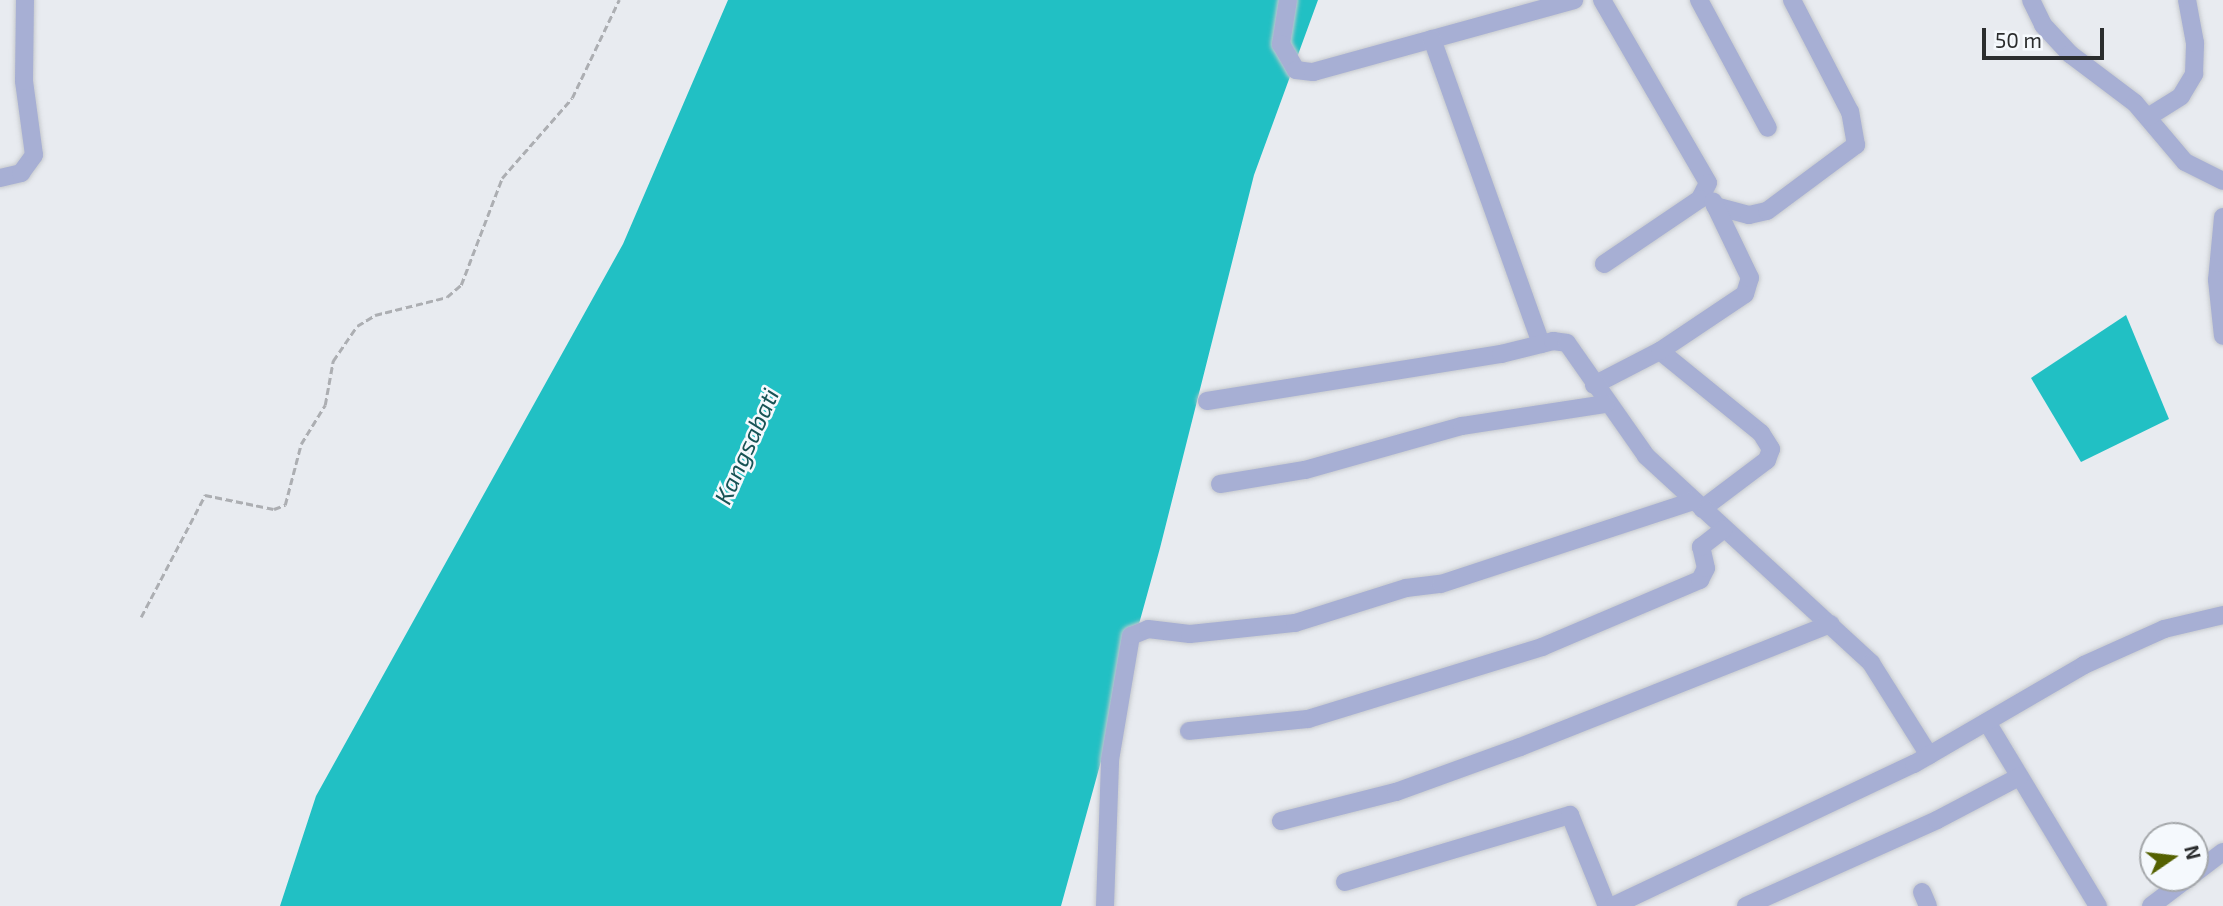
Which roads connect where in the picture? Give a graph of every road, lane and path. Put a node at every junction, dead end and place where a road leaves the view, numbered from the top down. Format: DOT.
graph roads {
  1 [pos="25,0"];
  2 [pos="620,0"];
  3 [pos="1288,0"];
  4 [pos="1574,0"];
  5 [pos="1602,0"];
  6 [pos="1699,0"];
  7 [pos="1792,0"];
  8 [pos="2031,0"];
  9 [pos="2188,0"];
  10 [pos="1432,39"];
  11 [pos="2147,117"];
  12 [pos="1768,128"];
  13 [pos="0,178"];
  14 [pos="2223,181"];
  15 [pos="1708,183"];
  16 [pos="1715,206"];
  17 [pos="2223,217"];
  18 [pos="1604,264"];
  19 [pos="2223,336"];
  20 [pos="1541,344"];
  21 [pos="1660,351"];
  22 [pos="1594,385"];
  23 [pos="1207,401"];
  24 [pos="1605,404"];
  25 [pos="1220,484"];
  26 [pos="1698,505"];
  27 [pos="1724,529"];
  28 [pos="2223,615"];
  29 [pos="141,617"];
  30 [pos="1831,624"];
  31 [pos="1987,722"];
  32 [pos="1189,731"];
  33 [pos="1929,755"];
  34 [pos="2019,777"];
  35 [pos="1281,821"];
  36 [pos="1345,882"];
  37 [pos="2170,892"];
  38 [pos="1105,906"];
  39 [pos="1607,906"];
  40 [pos="1613,906"];
  41 [pos="1746,906"];
  42 [pos="2098,906"];
  43 [pos="2151,906"];
  1 -- 13 [label="street"];
  2 -- 29 [label="path"];
  3 -- 10 [label="street"];
  4 -- 10 [label="street"];
  5 -- 15 [label="street"];
  6 -- 12 [label="street"];
  7 -- 16 [label="street"];
  8 -- 11 [label="street"];
  9 -- 11 [label="street"];
  10 -- 20 [label="street"];
  11 -- 14 [label="street"];
  15 -- 16 [label="street"];
  15 -- 18 [label="street"];
  16 -- 21 [label="street"];
  17 -- 19 [label="street"];
  20 -- 22 [label="street"];
  20 -- 23 [label="street"];
  21 -- 22 [label="street"];
  21 -- 26 [label="street"];
  22 -- 24 [label="street"];
  24 -- 25 [label="street"];
  24 -- 26 [label="street"];
  26 -- 27 [label="street"];
  26 -- 38 [label="street"];
  27 -- 30 [label="street"];
  27 -- 32 [label="street"];
  28 -- 31 [label="street"];
  30 -- 33 [label="street"];
  30 -- 35 [label="street"];
  31 -- 33 [label="street"];
  31 -- 34 [label="street"];
  33 -- 40 [label="street"];
  34 -- 41 [label="street"];
  34 -- 42 [label="street"];
  36 -- 39 [label="street"];
  37 -- 43 [label="street"];
}
